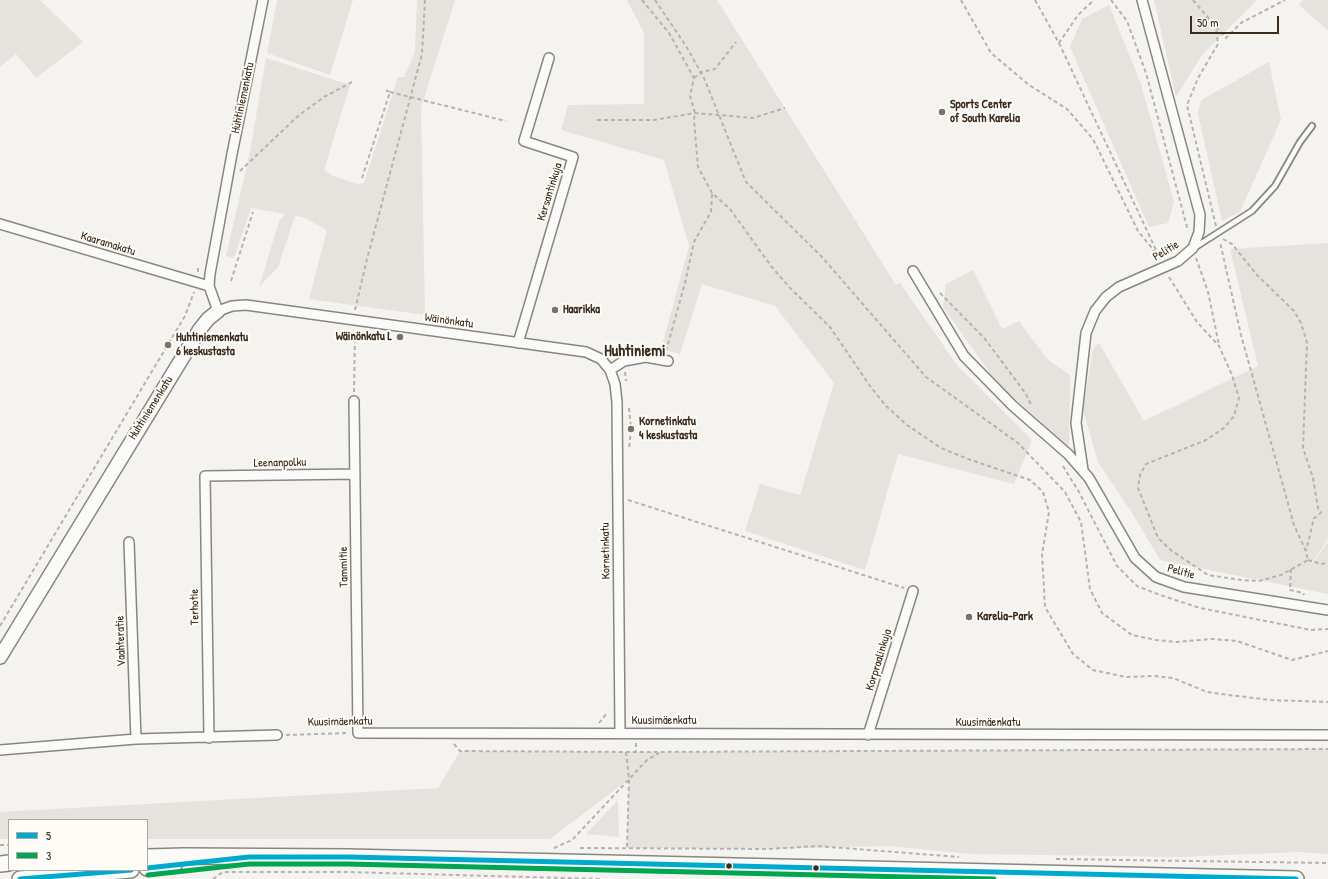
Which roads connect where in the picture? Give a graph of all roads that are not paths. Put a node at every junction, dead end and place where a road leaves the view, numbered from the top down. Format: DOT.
graph roads {
  1 [pos="263,0"];
  2 [pos="1142,0"];
  3 [pos="549,58"];
  4 [pos="1312,126"];
  5 [pos="0,224"];
  6 [pos="1193,248"];
  7 [pos="913,271"];
  8 [pos="209,286"];
  9 [pos="218,311"];
  10 [pos="518,343"];
  11 [pos="666,360"];
  12 [pos="610,370"];
  13 [pos="354,401"];
  14 [pos="1083,472"];
  15 [pos="355,474"];
  16 [pos="206,476"];
  17 [pos="130,542"];
  18 [pos="913,591"];
  19 [pos="1328,610"];
  20 [pos="0,657"];
  21 [pos="358,733"];
  22 [pos="620,733"];
  23 [pos="277,735"];
  24 [pos="868,735"];
  25 [pos="1328,736"];
  26 [pos="209,738"];
  27 [pos="136,739"];
  28 [pos="0,750"];
  29 [pos="148,857"];
  30 [pos="248,857"];
  31 [pos="148,868"];
  32 [pos="120,871"];
  33 [pos="43,878"];
  34 [pos="20,879"];
  35 [pos="1296,879"];
  1 -- 8 [label="street, Huhtiniemenkatu"];
  2 -- 6 [label="street, Pelitie"];
  3 -- 10 [label="street, Kersantinkuja"];
  4 -- 6 [label="lane"];
  5 -- 8 [label="street, Kaaramakatu"];
  6 -- 14 [label="street, Pelitie"];
  7 -- 14 [label="street, Pelitie"];
  8 -- 9 [label="street, Huhtiniemenkatu"];
  9 -- 10 [label="street, Wäinönkatu"];
  9 -- 20 [label="street, Huhtiniemenkatu"];
  10 -- 12 [label="street, Wäinönkatu"];
  11 -- 12 [label="street"];
  12 -- 22 [label="street, Kornetinkatu"];
  13 -- 15 [label="street, Tammitie"];
  14 -- 19 [label="street, Pelitie"];
  15 -- 16 [label="street, Leenanpolku"];
  15 -- 21 [label="street, Tammitie"];
  16 -- 26 [label="street, Terhotie"];
  17 -- 27 [label="street, Vaahteratie"];
  18 -- 24 [label="street, Korpraalinkuja"];
  21 -- 22 [label="street, Kuusimäenkatu"];
  22 -- 24 [label="street, Kuusimäenkatu"];
  23 -- 26 [label="street"];
  24 -- 25 [label="street, Kuusimäenkatu"];
  26 -- 27 [label="street"];
  27 -- 28 [label="street"];
  29 -- 30 [label="main road"];
  30 -- 31 [label="main road"];
  30 -- 35 [label="main road"];
  32 -- 33 [label="main road"];
  33 -- 34 [label="main road"];
}
